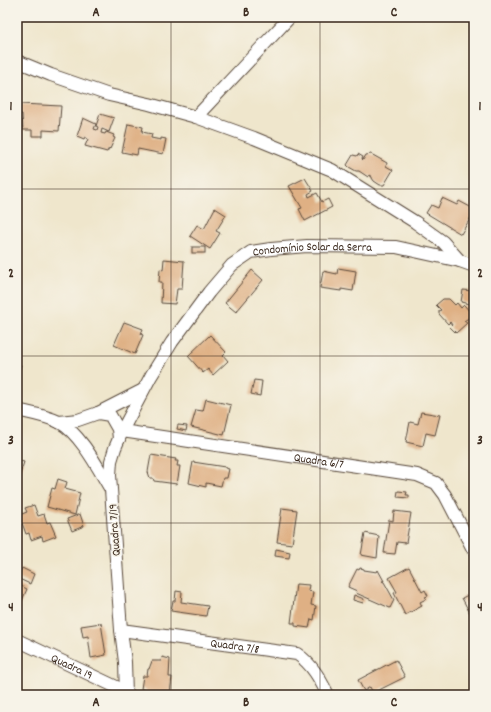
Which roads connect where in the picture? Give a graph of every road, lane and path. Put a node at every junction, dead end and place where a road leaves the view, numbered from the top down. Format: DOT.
graph roads {
  1 [pos="290,17"];
  2 [pos="17,61"];
  3 [pos="196,117"];
  4 [pos="460,261"];
  5 [pos="474,266"];
  6 [pos="143,390"];
  7 [pos="17,410"];
  8 [pos="98,413"];
  9 [pos="58,422"];
  10 [pos="119,440"];
  11 [pos="92,458"];
  12 [pos="111,491"];
  13 [pos="474,552"];
  14 [pos="121,630"];
  15 [pos="17,640"];
  16 [pos="126,694"];
  17 [pos="328,695"];
  1 -- 3 [label="street"];
  2 -- 3 [label="street"];
  3 -- 4 [label="street"];
  4 -- 5 [label="street, Condomínio Solar da Serra"];
  4 -- 6 [label="street, Condomínio Solar da Serra"];
  6 -- 8 [label="street"];
  6 -- 10 [label="street, Condomínio Solar da Serra"];
  7 -- 9 [label="street"];
  8 -- 9 [label="street"];
  8 -- 10 [label="street"];
  9 -- 11 [label="street"];
  10 -- 11 [label="street"];
  10 -- 12 [label="street, Quadra 7/19"];
  10 -- 13 [label="street, Quadra 6/7"];
  11 -- 12 [label="street"];
  12 -- 14 [label="street, Quadra 7/19"];
  14 -- 16 [label="street, Quadra 7/19"];
  14 -- 17 [label="street, Quadra 7/8"];
  15 -- 16 [label="street, Quadra 19"];
}
